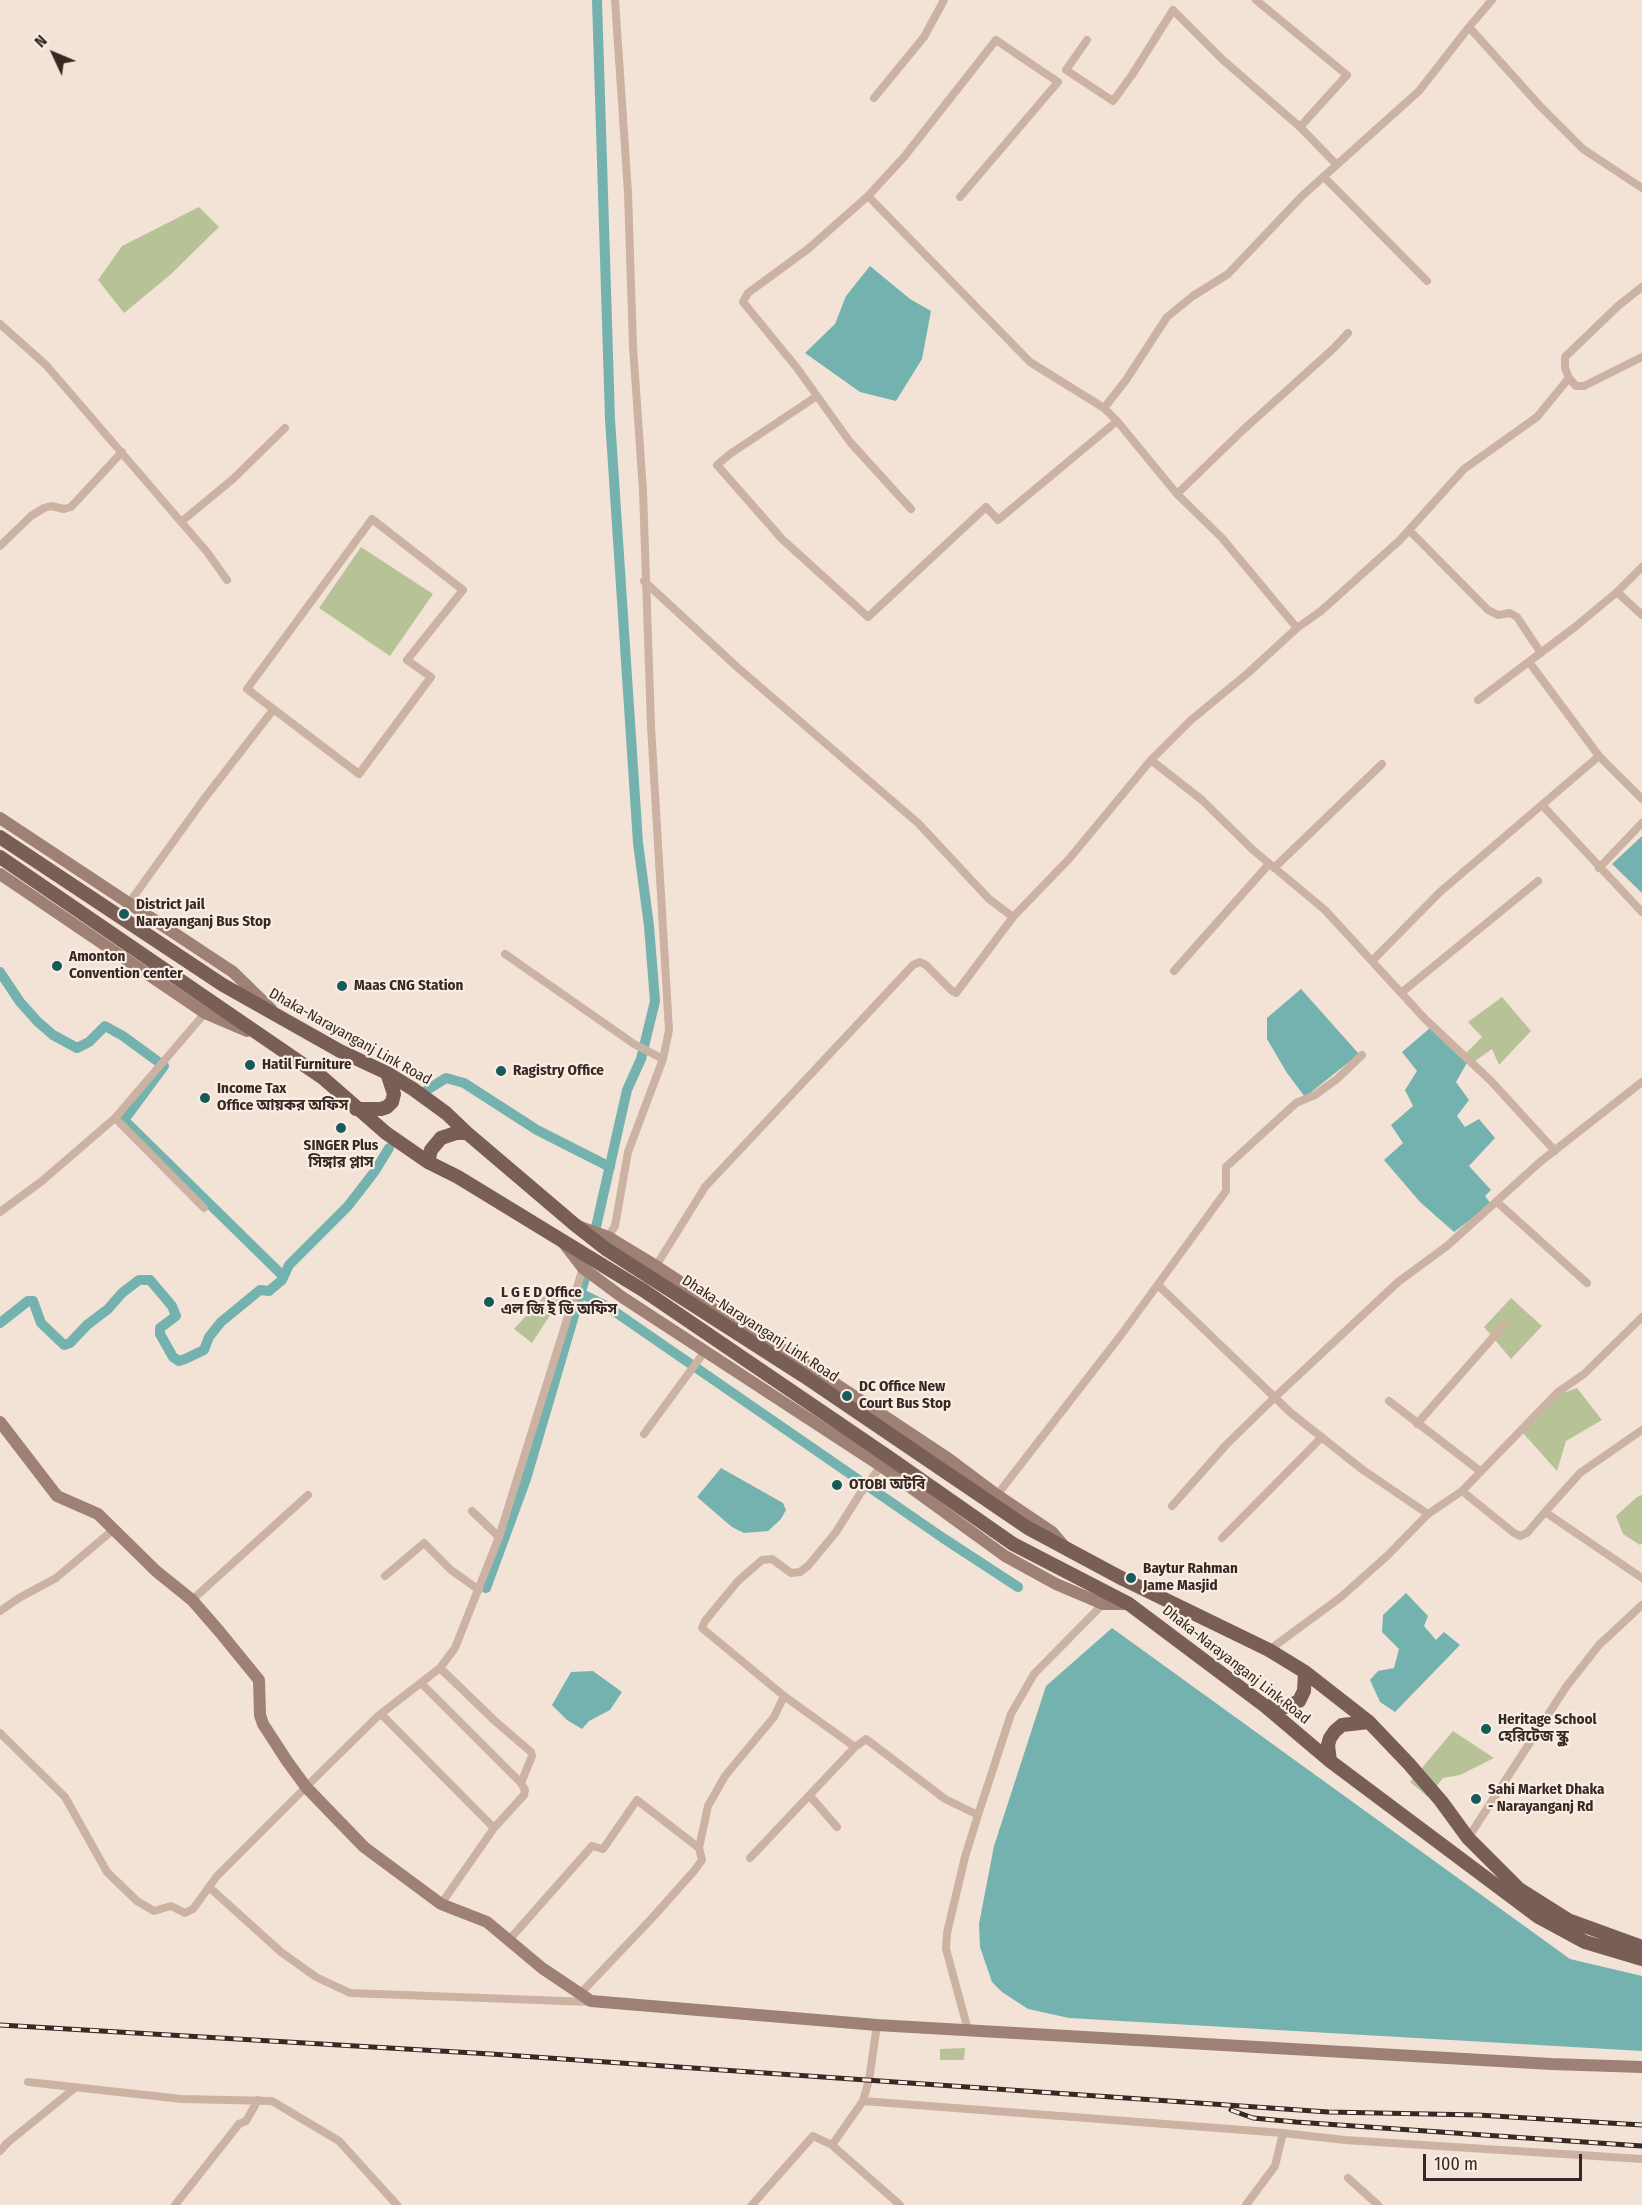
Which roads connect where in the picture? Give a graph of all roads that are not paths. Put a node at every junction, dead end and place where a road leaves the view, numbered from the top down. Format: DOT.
graph roads {
  1 [pos="615,0"];
  2 [pos="944,0"];
  3 [pos="1256,0"];
  4 [pos="1492,0"];
  5 [pos="1469,27"];
  6 [pos="1087,40"];
  7 [pos="874,98"];
  8 [pos="1300,127"];
  9 [pos="1336,164"];
  10 [pos="1324,177"];
  11 [pos="1642,188"];
  12 [pos="868,196"];
  13 [pos="960,197"];
  14 [pos="1427,281"];
  15 [pos="1642,287"];
  16 [pos="0,324"];
  17 [pos="1348,333"];
  18 [pos="1642,357"];
  19 [pos="1569,378"];
  20 [pos="817,396"];
  21 [pos="1104,408"];
  22 [pos="1118,422"];
  23 [pos="285,428"];
  24 [pos="122,452"];
  25 [pos="1177,494"];
  26 [pos="911,509"];
  27 [pos="181,522"];
  28 [pos="1409,530"];
  29 [pos="0,546"];
  30 [pos="1642,567"];
  31 [pos="227,580"];
  32 [pos="644,581"];
  33 [pos="1617,592"];
  34 [pos="1642,615"];
  35 [pos="1297,628"];
  36 [pos="1541,653"];
  37 [pos="1529,662"];
  38 [pos="1478,700"];
  39 [pos="273,710"];
  40 [pos="1599,756"];
  41 [pos="1151,760"];
  42 [pos="1382,764"];
  43 [pos="1642,799"];
  44 [pos="1542,805"];
  45 [pos="0,818"];
  46 [pos="1642,823"];
  47 [pos="0,837"];
  48 [pos="0,857"];
  49 [pos="1272,866"];
  50 [pos="1599,868"];
  51 [pos="0,874"];
  52 [pos="1538,881"];
  53 [pos="129,903"];
  54 [pos="1642,912"];
  55 [pos="1013,917"];
  56 [pos="506,954"];
  57 [pos="1372,961"];
  58 [pos="1174,970"];
  59 [pos="1401,993"];
  60 [pos="205,1013"];
  61 [pos="278,1016"];
  62 [pos="262,1037"];
  63 [pos="1362,1055"];
  64 [pos="662,1059"];
  65 [pos="387,1073"];
  66 [pos="1642,1082"];
  67 [pos="356,1109"];
  68 [pos="115,1118"];
  69 [pos="467,1133"];
  70 [pos="1555,1151"];
  71 [pos="428,1162"];
  72 [pos="1497,1202"];
  73 [pos="204,1208"];
  74 [pos="0,1212"];
  75 [pos="574,1224"];
  76 [pos="609,1237"];
  77 [pos="561,1239"];
  78 [pos="656,1266"];
  79 [pos="583,1268"];
  80 [pos="1587,1283"];
  81 [pos="1158,1286"];
  82 [pos="1642,1317"];
  83 [pos="1503,1326"];
  84 [pos="702,1354"];
  85 [pos="1275,1397"];
  86 [pos="1389,1401"];
  87 [pos="0,1422"];
  88 [pos="1417,1424"];
  89 [pos="1642,1430"];
  90 [pos="644,1434"];
  91 [pos="1322,1437"];
  92 [pos="877,1471"];
  93 [pos="1480,1471"];
  94 [pos="1462,1491"];
  95 [pos="308,1495"];
  96 [pos="997,1495"];
  97 [pos="1172,1506"];
  98 [pos="472,1511"];
  99 [pos="1545,1512"];
  100 [pos="1428,1514"];
  101 [pos="113,1530"];
  102 [pos="499,1536"];
  103 [pos="1222,1538"];
  104 [pos="1067,1550"];
  105 [pos="385,1576"];
  106 [pos="1642,1578"];
  107 [pos="479,1590"];
  108 [pos="192,1600"];
  109 [pos="1103,1604"];
  110 [pos="1129,1604"];
  111 [pos="1642,1605"];
  112 [pos="0,1611"];
  113 [pos="1269,1650"];
  114 [pos="440,1668"];
  115 [pos="1305,1672"];
  116 [pos="422,1683"];
  117 [pos="784,1696"];
  118 [pos="1265,1706"];
  119 [pos="381,1714"];
  120 [pos="1369,1722"];
  121 [pos="0,1733"];
  122 [pos="855,1747"];
  123 [pos="1330,1761"];
  124 [pos="521,1783"];
  125 [pos="306,1787"];
  126 [pos="810,1796"];
  127 [pos="978,1815"];
  128 [pos="837,1827"];
  129 [pos="494,1828"];
  130 [pos="1468,1838"];
  131 [pos="699,1848"];
  132 [pos="750,1858"];
  133 [pos="209,1887"];
  134 [pos="441,1904"];
  135 [pos="509,1940"];
  136 [pos="1642,1947"];
  137 [pos="1642,1959"];
  138 [pos="579,1995"];
  139 [pos="595,2002"];
  140 [pos="877,2025"];
  141 [pos="968,2030"];
  142 [pos="1642,2067"];
  143 [pos="28,2082"];
  144 [pos="75,2088"];
  145 [pos="258,2100"];
  146 [pos="863,2101"];
  147 [pos="1283,2133"];
  148 [pos="832,2145"];
  149 [pos="0,2151"];
  150 [pos="1642,2159"];
  151 [pos="1348,2178"];
  152 [pos="175,2205"];
  153 [pos="397,2205"];
  154 [pos="752,2205"];
  155 [pos="900,2205"];
  156 [pos="1246,2205"];
  157 [pos="1378,2205"];
  1 -- 32 [label="street"];
  2 -- 7 [label="street"];
  3 -- 8 [label="street"];
  4 -- 5 [label="street"];
  5 -- 9 [label="street"];
  5 -- 11 [label="street"];
  6 -- 8 [label="street"];
  8 -- 9 [label="street"];
  9 -- 10 [label="street"];
  10 -- 14 [label="street"];
  10 -- 21 [label="street"];
  12 -- 13 [label="street"];
  12 -- 20 [label="street"];
  12 -- 21 [label="street"];
  15 -- 19 [label="street"];
  16 -- 24 [label="street"];
  17 -- 25 [label="street"];
  18 -- 19 [label="street"];
  19 -- 28 [label="street"];
  20 -- 22 [label="street"];
  20 -- 26 [label="street"];
  21 -- 22 [label="street"];
  22 -- 25 [label="street"];
  23 -- 27 [label="street"];
  24 -- 27 [label="street"];
  24 -- 29 [label="street"];
  25 -- 35 [label="street"];
  27 -- 31 [label="street"];
  28 -- 35 [label="street"];
  28 -- 36 [label="street"];
  30 -- 33 [label="street"];
  32 -- 55 [label="street"];
  32 -- 64 [label="street"];
  33 -- 34 [label="street"];
  33 -- 36 [label="street"];
  35 -- 41 [label="street"];
  36 -- 37 [label="street"];
  37 -- 38 [label="street"];
  37 -- 40 [label="street"];
  39 -- 39 [label="street"];
  39 -- 53 [label="street"];
  40 -- 43 [label="street"];
  40 -- 44 [label="street"];
  41 -- 49 [label="street"];
  41 -- 55 [label="street"];
  42 -- 49 [label="street"];
  44 -- 50 [label="street"];
  44 -- 57 [label="street"];
  45 -- 53 [label="street"];
  46 -- 50 [label="street"];
  47 -- 61 [label="main road, Dhaka-Narayanganj Link Road"];
  48 -- 62 [label="main road, Dhaka-Narayanganj Link Road"];
  49 -- 57 [label="street"];
  49 -- 58 [label="street"];
  50 -- 54 [label="street"];
  51 -- 60 [label="street"];
  52 -- 59 [label="street"];
  53 -- 61 [label="street"];
  55 -- 78 [label="street"];
  56 -- 64 [label="street"];
  57 -- 59 [label="street"];
  59 -- 70 [label="street"];
  60 -- 62 [label="street"];
  60 -- 68 [label="street"];
  61 -- 65 [label="main road, Dhaka-Narayanganj Link Road"];
  62 -- 67 [label="main road, Dhaka-Narayanganj Link Road"];
  63 -- 81 [label="street"];
  64 -- 76 [label="street"];
  65 -- 67 [label="main road"];
  65 -- 69 [label="main road, Dhaka-Narayanganj Link Road"];
  66 -- 70 [label="street"];
  67 -- 71 [label="main road, Dhaka-Narayanganj Link Road"];
  68 -- 73 [label="street"];
  68 -- 74 [label="street"];
  69 -- 71 [label="main road"];
  69 -- 75 [label="main road, Dhaka-Narayanganj Link Road"];
  70 -- 72 [label="street"];
  71 -- 77 [label="main road, Dhaka-Narayanganj Link Road"];
  72 -- 80 [label="street"];
  72 -- 85 [label="street"];
  75 -- 76 [label="street"];
  75 -- 104 [label="main road, Dhaka-Narayanganj Link Road"];
  76 -- 78 [label="street"];
  77 -- 79 [label="street"];
  77 -- 110 [label="main road, Dhaka-Narayanganj Link Road"];
  78 -- 96 [label="street"];
  79 -- 84 [label="street"];
  79 -- 102 [label="street"];
  81 -- 85 [label="street"];
  81 -- 96 [label="street"];
  82 -- 93 [label="street"];
  83 -- 88 [label="street"];
  84 -- 90 [label="street"];
  84 -- 92 [label="street"];
  85 -- 91 [label="street"];
  85 -- 97 [label="street"];
  86 -- 88 [label="street"];
  87 -- 101 [label="street"];
  88 -- 93 [label="street"];
  89 -- 99 [label="street"];
  91 -- 100 [label="street"];
  91 -- 103 [label="street"];
  92 -- 109 [label="street"];
  92 -- 117 [label="street"];
  93 -- 94 [label="street"];
  94 -- 99 [label="street"];
  94 -- 100 [label="street"];
  95 -- 108 [label="street"];
  96 -- 104 [label="street"];
  98 -- 102 [label="street"];
  99 -- 106 [label="street"];
  100 -- 113 [label="street"];
  101 -- 108 [label="street"];
  101 -- 112 [label="street"];
  102 -- 107 [label="street"];
  104 -- 113 [label="main road, Dhaka-Narayanganj Link Road"];
  105 -- 107 [label="street"];
  107 -- 114 [label="street"];
  108 -- 125 [label="street"];
  109 -- 110 [label="street"];
  109 -- 127 [label="street"];
  110 -- 118 [label="main road, Dhaka-Narayanganj Link Road"];
  111 -- 130 [label="street"];
  113 -- 115 [label="main road, Dhaka-Narayanganj Link Road"];
  114 -- 116 [label="street"];
  114 -- 124 [label="street"];
  115 -- 118 [label="main road"];
  115 -- 120 [label="main road, Dhaka-Narayanganj Link Road"];
  116 -- 119 [label="street"];
  116 -- 124 [label="street"];
  117 -- 122 [label="street"];
  117 -- 131 [label="street"];
  118 -- 123 [label="main road, Dhaka-Narayanganj Link Road"];
  119 -- 125 [label="street"];
  119 -- 129 [label="street"];
  120 -- 123 [label="main road"];
  120 -- 130 [label="main road, Dhaka-Narayanganj Link Road"];
  121 -- 133 [label="street"];
  122 -- 126 [label="street"];
  122 -- 127 [label="street"];
  123 -- 137 [label="main road, Dhaka-Narayanganj Link Road"];
  124 -- 129 [label="street"];
  125 -- 133 [label="street"];
  125 -- 134 [label="street"];
  126 -- 128 [label="street"];
  126 -- 132 [label="street"];
  127 -- 141 [label="street"];
  129 -- 134 [label="street"];
  130 -- 136 [label="main road, Dhaka-Narayanganj Link Road"];
  131 -- 135 [label="street"];
  131 -- 138 [label="street"];
  133 -- 139 [label="street"];
  134 -- 135 [label="street"];
  135 -- 138 [label="street"];
  138 -- 139 [label="street"];
  139 -- 140 [label="street"];
  140 -- 141 [label="street"];
  140 -- 146 [label="street"];
  141 -- 142 [label="street"];
  143 -- 144 [label="street"];
  144 -- 145 [label="street"];
  144 -- 149 [label="street"];
  145 -- 152 [label="street"];
  145 -- 153 [label="street"];
  146 -- 147 [label="street"];
  146 -- 148 [label="street"];
  147 -- 150 [label="street"];
  147 -- 156 [label="street"];
  148 -- 154 [label="street"];
  148 -- 155 [label="street"];
  151 -- 157 [label="street"];
}
